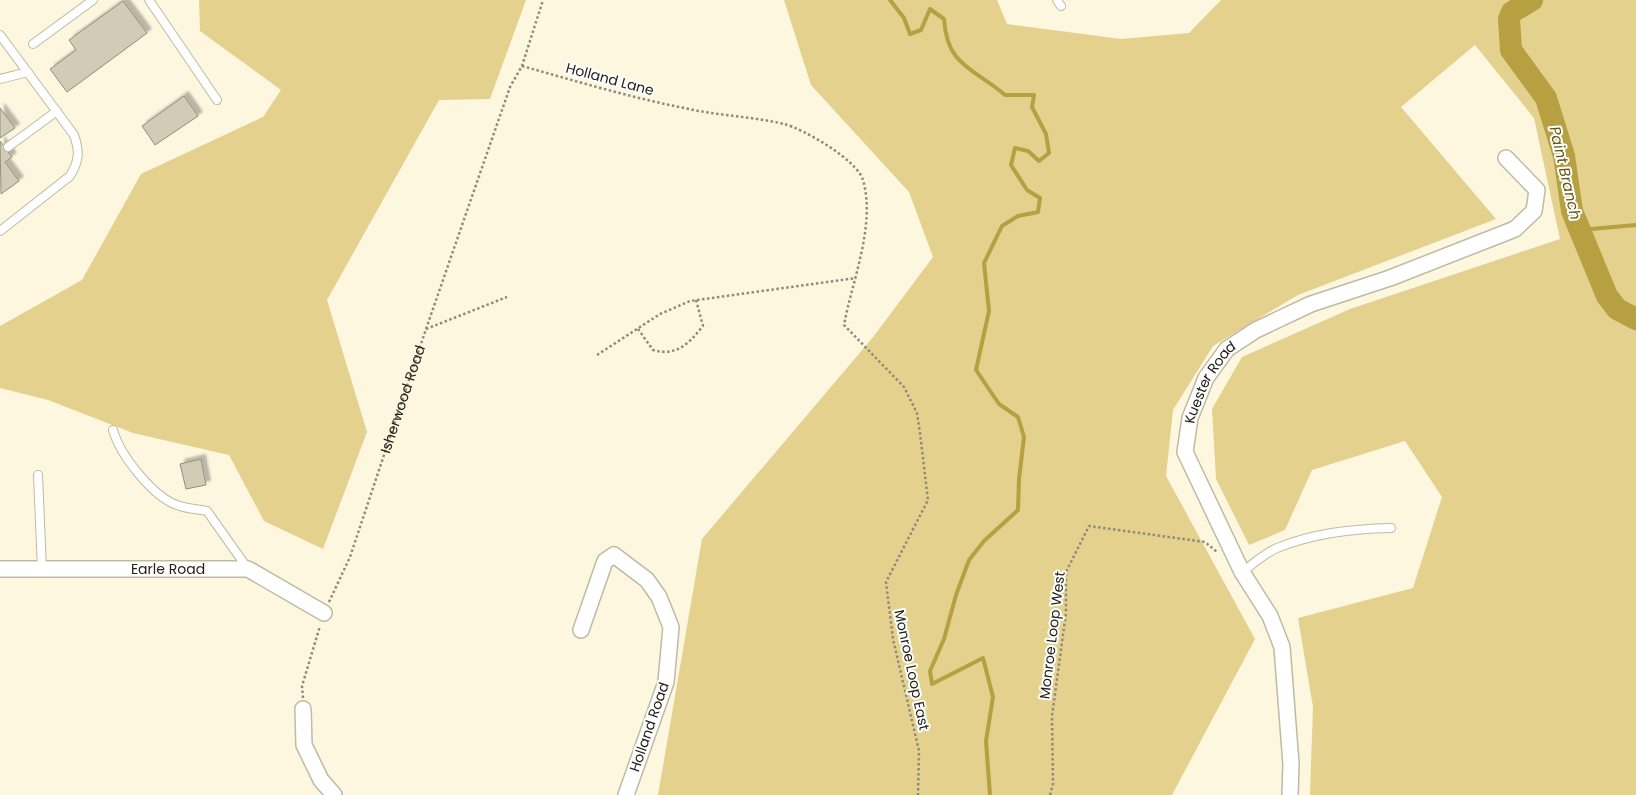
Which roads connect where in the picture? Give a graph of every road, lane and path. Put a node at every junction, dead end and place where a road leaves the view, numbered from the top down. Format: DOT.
graph roads {
  1 [pos="93,0"];
  2 [pos="150,0"];
  3 [pos="543,0"];
  4 [pos="0,35"];
  5 [pos="32,44"];
  6 [pos="522,66"];
  7 [pos="28,72"];
  8 [pos="0,79"];
  9 [pos="217,100"];
  10 [pos="693,110"];
  11 [pos="57,111"];
  12 [pos="8,147"];
  13 [pos="1506,158"];
  14 [pos="0,231"];
  15 [pos="856,278"];
  16 [pos="507,297"];
  17 [pos="696,300"];
  18 [pos="426,329"];
  19 [pos="637,329"];
  20 [pos="597,355"];
  21 [pos="113,430"];
  22 [pos="38,475"];
  23 [pos="1391,528"];
  24 [pos="1220,554"];
  25 [pos="0,569"];
  26 [pos="42,569"];
  27 [pos="248,569"];
  28 [pos="1242,572"];
  29 [pos="324,613"];
  30 [pos="581,630"];
  31 [pos="303,709"];
  32 [pos="334,795"];
  33 [pos="626,795"];
  34 [pos="918,795"];
  35 [pos="1050,795"];
  36 [pos="1290,795"];
  1 -- 5 [label="lane"];
  2 -- 9 [label="lane"];
  3 -- 6 [label="path, Isherwood Road"];
  4 -- 7 [label="lane"];
  6 -- 10 [label="path, Holland Lane"];
  6 -- 18 [label="path, Isherwood Road"];
  7 -- 8 [label="lane"];
  7 -- 11 [label="lane"];
  10 -- 15 [label="path, Monroe Loop East"];
  11 -- 12 [label="lane"];
  11 -- 14 [label="lane"];
  13 -- 28 [label="street, Kuester Road"];
  15 -- 17 [label="path"];
  15 -- 34 [label="path, Monroe Loop East"];
  16 -- 18 [label="path"];
  17 -- 19 [label="path"];
  17 -- 19 [label="path"];
  18 -- 29 [label="path, Isherwood Road"];
  19 -- 20 [label="path"];
  21 -- 27 [label="lane"];
  22 -- 26 [label="lane"];
  23 -- 28 [label="lane"];
  24 -- 35 [label="path, Monroe Loop West"];
  25 -- 26 [label="street, Earle Road"];
  26 -- 27 [label="street, Earle Road"];
  27 -- 29 [label="street"];
  28 -- 36 [label="street, Kuester Road"];
  29 -- 31 [label="path, Isherwood Road"];
  30 -- 33 [label="street, Holland Road"];
  31 -- 32 [label="street"];
}
